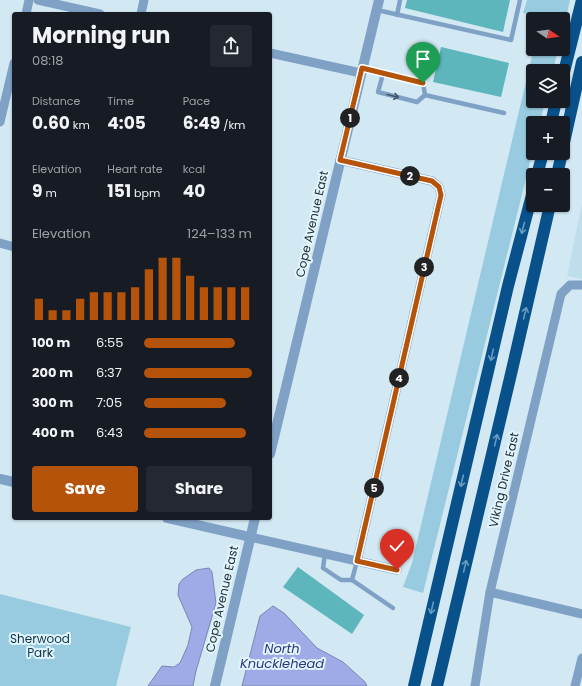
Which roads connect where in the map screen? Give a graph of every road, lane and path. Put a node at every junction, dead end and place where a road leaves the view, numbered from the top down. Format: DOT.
graph roads {
  1 [pos="29,0"];
  2 [pos="38,0"];
  3 [pos="144,0"];
  4 [pos="400,0"];
  5 [pos="520,0"];
  6 [pos="574,0"];
  7 [pos="582,0"];
  8 [pos="378,5"];
  9 [pos="26,12"];
  10 [pos="91,12"];
  11 [pos="141,12"];
  12 [pos="397,15"];
  13 [pos="272,53"];
  14 [pos="582,62"];
  15 [pos="561,64"];
  16 [pos="566,64"];
  17 [pos="361,71"];
  18 [pos="12,72"];
  19 [pos="383,74"];
  20 [pos="582,74"];
  21 [pos="576,91"];
  22 [pos="425,95"];
  23 [pos="504,114"];
  24 [pos="570,117"];
  25 [pos="0,122"];
  26 [pos="340,160"];
  27 [pos="527,212"];
  28 [pos="548,212"];
  29 [pos="0,243"];
  30 [pos="12,246"];
  31 [pos="582,285"];
  32 [pos="272,446"];
  33 [pos="0,479"];
  34 [pos="12,482"];
  35 [pos="176,520"];
  36 [pos="254,520"];
  37 [pos="250,537"];
  38 [pos="325,554"];
  39 [pos="357,561"];
  40 [pos="397,570"];
  41 [pos="352,580"];
  42 [pos="490,592"];
  43 [pos="393,608"];
  44 [pos="582,614"];
  45 [pos="582,658"];
  46 [pos="215,686"];
  47 [pos="414,686"];
  48 [pos="437,686"];
  49 [pos="475,686"];
  50 [pos="575,686"];
  1 -- 9 [label="street"];
  2 -- 10 [label="street"];
  3 -- 11 [label="street"];
  4 -- 12 [label="lane"];
  5 -- 12 [label="lane"];
  6 -- 15 [label="highway"];
  7 -- 16 [label="highway"];
  8 -- 12 [label="lane"];
  8 -- 17 [label="street, Cope Avenue East"];
  13 -- 17 [label="street"];
  14 -- 21 [label="highway"];
  17 -- 19 [label="lane"];
  17 -- 26 [label="street, Cope Avenue East"];
  18 -- 25 [label="street"];
  19 -- 22 [label="lane"];
  19 -- 22 [label="lane, one-way"];
  20 -- 21 [label="highway"];
  21 -- 24 [label="highway"];
  22 -- 23 [label="lane"];
  26 -- 32 [label="street, Cope Avenue East"];
  26 -- 39 [label="street"];
  27 -- 47 [label="highway, one-way"];
  48 -- 28 [label="highway, one-way"];
  29 -- 30 [label="street"];
  31 -- 42 [label="street, Viking Drive East"];
  33 -- 34 [label="street"];
  35 -- 37 [label="street"];
  36 -- 37 [label="street, Cope Avenue East"];
  37 -- 38 [label="street"];
  37 -- 46 [label="street, Cope Avenue East"];
  38 -- 39 [label="street"];
  38 -- 41 [label="lane"];
  39 -- 40 [label="street"];
  39 -- 41 [label="lane"];
  41 -- 43 [label="lane"];
  42 -- 44 [label="street"];
  42 -- 49 [label="street, Viking Drive East"];
  45 -- 50 [label="street"];
}
